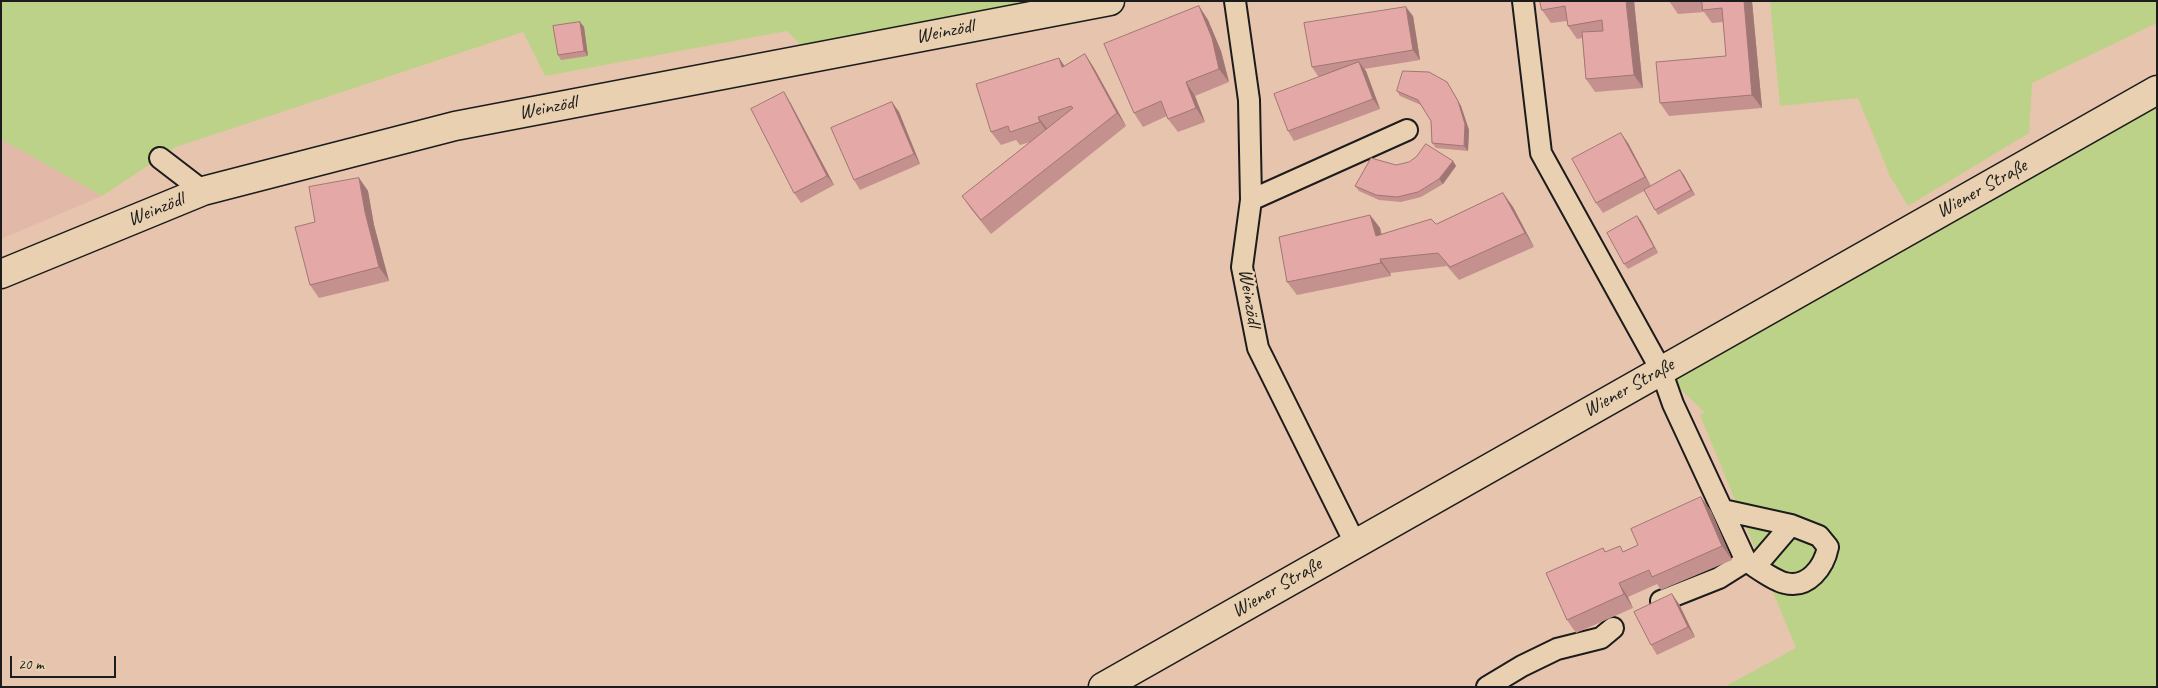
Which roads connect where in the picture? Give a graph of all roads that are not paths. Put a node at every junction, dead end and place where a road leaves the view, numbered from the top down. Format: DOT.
graph roads {
  1 [pos="1110,1"];
  2 [pos="1235,1"];
  3 [pos="1523,1"];
  4 [pos="2157,90"];
  5 [pos="1407,130"];
  6 [pos="160,158"];
  7 [pos="203,191"];
  8 [pos="1251,200"];
  9 [pos="1,274"];
  10 [pos="1661,370"];
  11 [pos="1722,510"];
  12 [pos="1791,525"];
  13 [pos="1355,543"];
  14 [pos="1751,564"];
  15 [pos="1661,600"];
  16 [pos="1613,628"];
  17 [pos="1103,687"];
  18 [pos="1487,687"];
  1 -- 7 [label="main road, Weinzödl"];
  2 -- 8 [label="lane, Weinzödl"];
  3 -- 10 [label="lane"];
  4 -- 10 [label="main road, Wiener Straße"];
  5 -- 8 [label="lane"];
  6 -- 7 [label="lane"];
  7 -- 9 [label="main road, Weinzödl"];
  8 -- 13 [label="lane, Weinzödl"];
  10 -- 11 [label="lane"];
  10 -- 13 [label="main road, Wiener Straße"];
  11 -- 12 [label="lane"];
  11 -- 14 [label="lane"];
  12 -- 14 [label="lane"];
  12 -- 14 [label="lane"];
  13 -- 17 [label="main road, Wiener Straße"];
  14 -- 15 [label="lane"];
  16 -- 18 [label="lane"];
}
